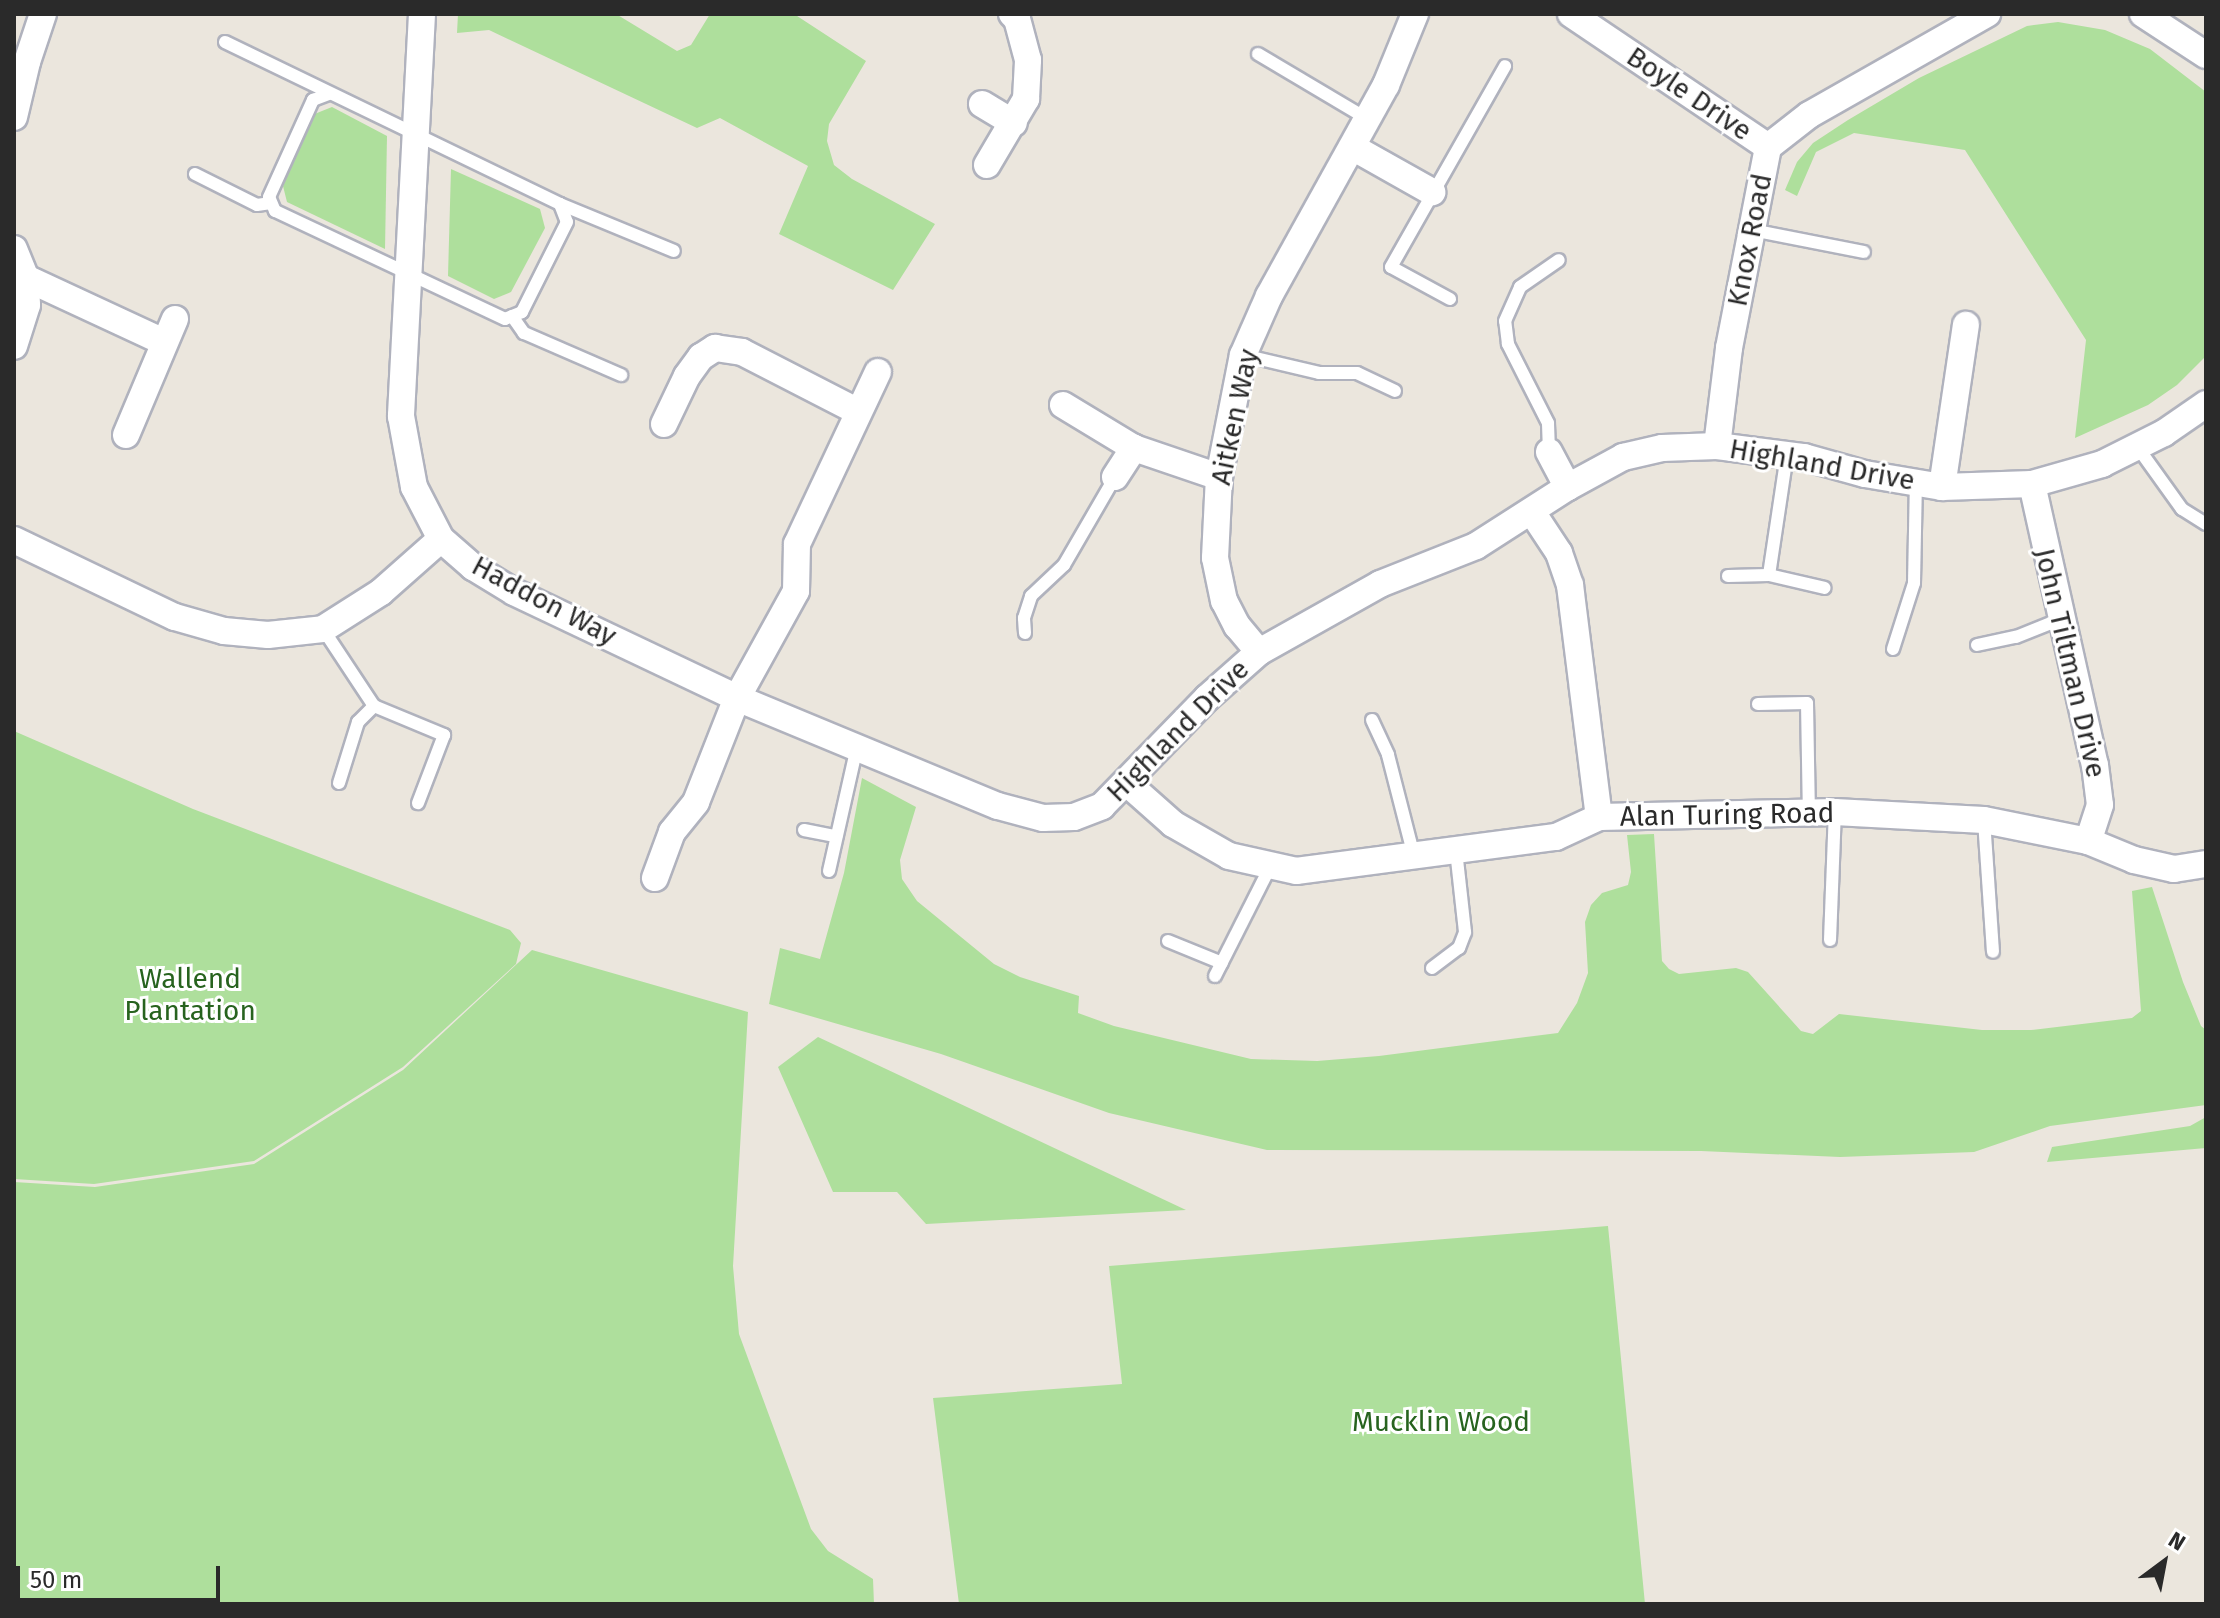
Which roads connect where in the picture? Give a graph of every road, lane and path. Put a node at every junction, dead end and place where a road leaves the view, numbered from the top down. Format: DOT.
graph roads {
  1 [pos="43,14"];
  2 [pos="422,14"];
  3 [pos="1415,14"];
  4 [pos="1571,14"];
  5 [pos="1987,14"];
  6 [pos="2143,14"];
  7 [pos="1018,16"];
  8 [pos="225,42"];
  9 [pos="1258,54"];
  10 [pos="2206,55"];
  11 [pos="1505,66"];
  12 [pos="329,94"];
  13 [pos="982,104"];
  14 [pos="14,117"];
  15 [pos="1369,120"];
  16 [pos="1014,123"];
  17 [pos="418,137"];
  18 [pos="1768,147"];
  19 [pos="1354,148"];
  20 [pos="987,165"];
  21 [pos="195,174"];
  22 [pos="1432,192"];
  23 [pos="271,203"];
  24 [pos="560,204"];
  25 [pos="1752,230"];
  26 [pos="14,249"];
  27 [pos="674,251"];
  28 [pos="1864,252"];
  29 [pos="1559,260"];
  30 [pos="408,273"];
  31 [pos="26,278"];
  32 [pos="1450,299"];
  33 [pos="512,316"];
  34 [pos="1966,325"];
  35 [pos="14,346"];
  36 [pos="1243,355"];
  37 [pos="878,372"];
  38 [pos="621,375"];
  39 [pos="1395,391"];
  40 [pos="2206,404"];
  41 [pos="1063,405"];
  42 [pos="857,411"];
  43 [pos="664,424"];
  44 [pos="126,435"];
  45 [pos="2136,445"];
  46 [pos="1717,446"];
  47 [pos="1134,448"];
  48 [pos="1549,452"];
  49 [pos="1787,454"];
  50 [pos="1115,477"];
  51 [pos="1219,477"];
  52 [pos="1929,484"];
  53 [pos="2032,484"];
  54 [pos="1568,487"];
  55 [pos="1532,512"];
  56 [pos="2206,524"];
  57 [pos="441,539"];
  58 [pos="14,540"];
  59 [pos="1769,575"];
  60 [pos="1728,576"];
  61 [pos="1825,588"];
  62 [pos="2061,619"];
  63 [pos="323,629"];
  64 [pos="1025,633"];
  65 [pos="1977,645"];
  66 [pos="1893,649"];
  67 [pos="1259,652"];
  68 [pos="737,698"];
  69 [pos="1758,704"];
  70 [pos="374,706"];
  71 [pos="1372,720"];
  72 [pos="857,747"];
  73 [pos="339,783"];
  74 [pos="1128,784"];
  75 [pos="418,803"];
  76 [pos="1835,812"];
  77 [pos="1809,813"];
  78 [pos="1599,817"];
  79 [pos="1984,820"];
  80 [pos="804,830"];
  81 [pos="836,836"];
  82 [pos="2088,841"];
  83 [pos="1456,850"];
  84 [pos="1414,856"];
  85 [pos="2206,864"];
  86 [pos="1271,865"];
  87 [pos="665,871"];
  88 [pos="829,871"];
  89 [pos="1830,940"];
  90 [pos="1168,941"];
  91 [pos="1993,952"];
  92 [pos="1222,963"];
  93 [pos="1432,968"];
  94 [pos="1215,976"];
  1 -- 14 [label="street"];
  2 -- 17 [label="street, Haddon Way"];
  3 -- 15 [label="street, Aitken Way"];
  4 -- 18 [label="street, Boyle Drive"];
  5 -- 18 [label="street, Knox Road"];
  6 -- 10 [label="street"];
  7 -- 16 [label="street"];
  8 -- 12 [label="lane"];
  9 -- 15 [label="lane"];
  11 -- 22 [label="lane"];
  12 -- 17 [label="lane"];
  12 -- 23 [label="lane"];
  13 -- 16 [label="street"];
  15 -- 19 [label="street, Aitken Way"];
  16 -- 20 [label="street"];
  17 -- 24 [label="lane"];
  17 -- 30 [label="street, Haddon Way"];
  18 -- 25 [label="street, Knox Road"];
  19 -- 22 [label="street"];
  19 -- 36 [label="street, Aitken Way"];
  21 -- 23 [label="lane"];
  22 -- 32 [label="lane"];
  23 -- 30 [label="lane"];
  24 -- 27 [label="lane"];
  24 -- 33 [label="lane"];
  25 -- 28 [label="lane"];
  25 -- 46 [label="street, Knox Road"];
  26 -- 31 [label="street"];
  29 -- 48 [label="lane"];
  30 -- 33 [label="lane"];
  30 -- 57 [label="street, Haddon Way"];
  31 -- 35 [label="street"];
  31 -- 44 [label="street"];
  33 -- 38 [label="lane"];
  34 -- 52 [label="street, Highland Drive"];
  36 -- 39 [label="lane"];
  36 -- 51 [label="street, Aitken Way"];
  37 -- 42 [label="street"];
  40 -- 45 [label="street, Highland Drive"];
  41 -- 47 [label="street"];
  42 -- 43 [label="street"];
  42 -- 68 [label="street"];
  45 -- 53 [label="street, Highland Drive"];
  45 -- 56 [label="lane"];
  46 -- 49 [label="street, Highland Drive"];
  46 -- 54 [label="street, Highland Drive"];
  47 -- 50 [label="street"];
  47 -- 51 [label="street"];
  48 -- 54 [label="street"];
  49 -- 52 [label="street, Highland Drive"];
  49 -- 59 [label="lane"];
  50 -- 64 [label="lane"];
  51 -- 67 [label="street, Aitken Way"];
  52 -- 53 [label="street, Highland Drive"];
  52 -- 66 [label="lane"];
  53 -- 62 [label="street, John Tiltman Drive"];
  54 -- 55 [label="street, Highland Drive"];
  55 -- 67 [label="street, Highland Drive"];
  55 -- 78 [label="street"];
  57 -- 63 [label="street"];
  57 -- 68 [label="street, Haddon Way"];
  58 -- 63 [label="street"];
  59 -- 60 [label="lane"];
  59 -- 61 [label="lane"];
  62 -- 65 [label="lane"];
  62 -- 82 [label="street, John Tiltman Drive"];
  63 -- 70 [label="lane"];
  67 -- 74 [label="street, Highland Drive"];
  68 -- 72 [label="street, Haddon Way"];
  68 -- 87 [label="street"];
  69 -- 77 [label="lane"];
  70 -- 73 [label="lane"];
  70 -- 75 [label="lane"];
  71 -- 84 [label="lane"];
  72 -- 74 [label="street, Highland Drive"];
  72 -- 81 [label="lane"];
  74 -- 86 [label="street, Alan Turing Road"];
  76 -- 77 [label="street, Alan Turing Road"];
  76 -- 79 [label="street, Alan Turing Road"];
  76 -- 89 [label="lane"];
  77 -- 78 [label="street, Alan Turing Road"];
  78 -- 83 [label="street, Alan Turing Road"];
  79 -- 82 [label="street, Alan Turing Road"];
  79 -- 91 [label="lane"];
  80 -- 81 [label="lane"];
  81 -- 88 [label="lane"];
  82 -- 85 [label="street, Alan Turing Road"];
  83 -- 84 [label="street, Alan Turing Road"];
  83 -- 93 [label="lane"];
  84 -- 86 [label="street, Alan Turing Road"];
  86 -- 92 [label="lane"];
  90 -- 92 [label="lane"];
  92 -- 94 [label="lane"];
}
